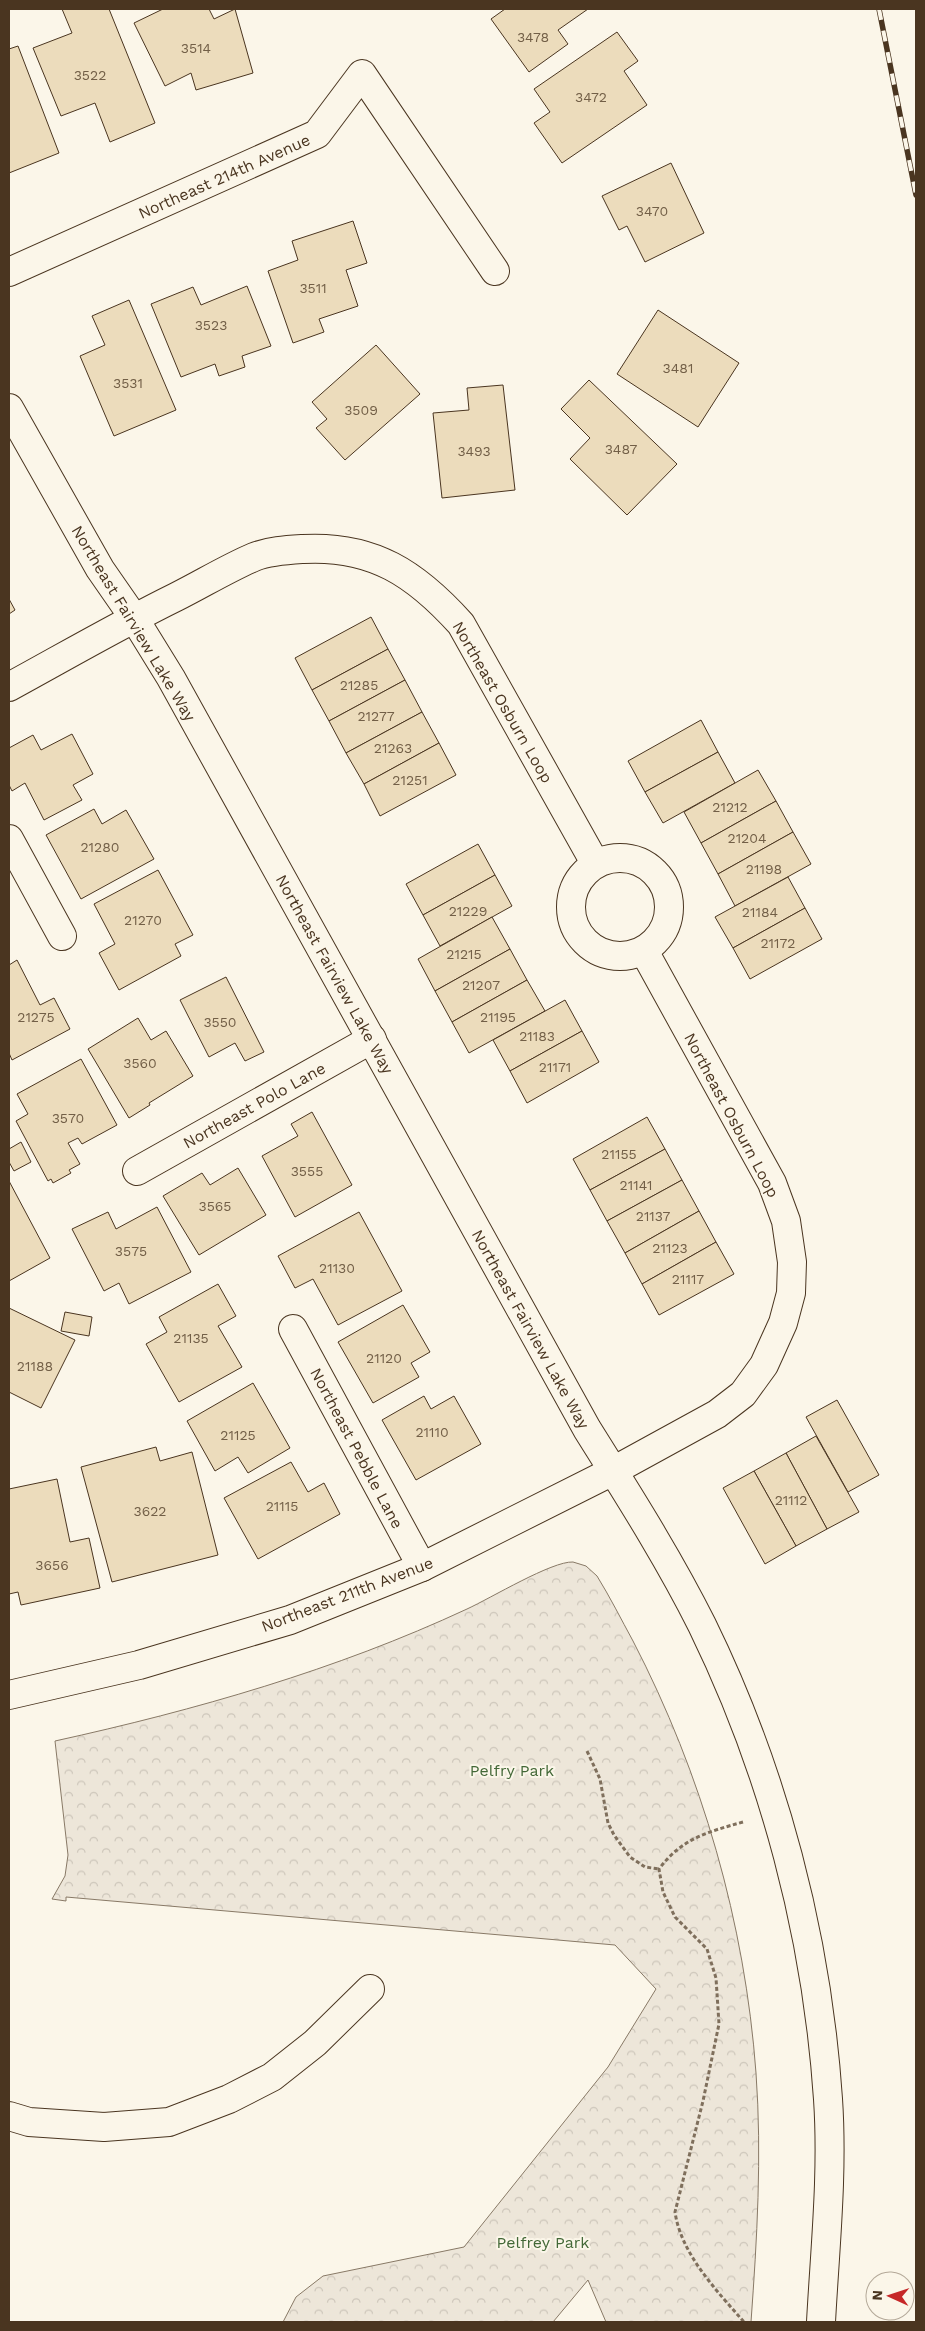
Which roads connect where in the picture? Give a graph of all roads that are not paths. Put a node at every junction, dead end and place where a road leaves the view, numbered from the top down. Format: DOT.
graph roads {
  1 [pos="495,271"];
  2 [pos="9,272"];
  3 [pos="9,408"];
  4 [pos="134,618"];
  5 [pos="9,687"];
  6 [pos="9,839"];
  7 [pos="595,863"];
  8 [pos="62,936"];
  9 [pos="644,951"];
  10 [pos="372,1040"];
  11 [pos="137,1170"];
  12 [pos="293,1330"];
  13 [pos="613,1471"];
  14 [pos="422,1567"];
  15 [pos="9,1694"];
  16 [pos="370,1989"];
  17 [pos="9,2116"];
  18 [pos="821,2322"];
  1 -- 2 [label="street, Northeast 214th Avenue"];
  3 -- 4 [label="street, Northeast Fairview Lake Way"];
  4 -- 5 [label="street, Northeast Osburn Loop"];
  4 -- 7 [label="street, Northeast Osburn Loop"];
  4 -- 10 [label="street, Northeast Fairview Lake Way"];
  6 -- 8 [label="street"];
  7 -- 9 [label="street"];
  7 -- 9 [label="street"];
  9 -- 13 [label="street, Northeast Osburn Loop"];
  10 -- 11 [label="street, Northeast Polo Lane"];
  10 -- 13 [label="street, Northeast Fairview Lake Way"];
  12 -- 14 [label="street, Northeast Pebble Lane"];
  13 -- 14 [label="street, Northeast 211th Avenue"];
  13 -- 18 [label="street, Northeast Fairview Lake Way"];
  14 -- 15 [label="street, Northeast 211th Avenue"];
  16 -- 17 [label="street"];
}
